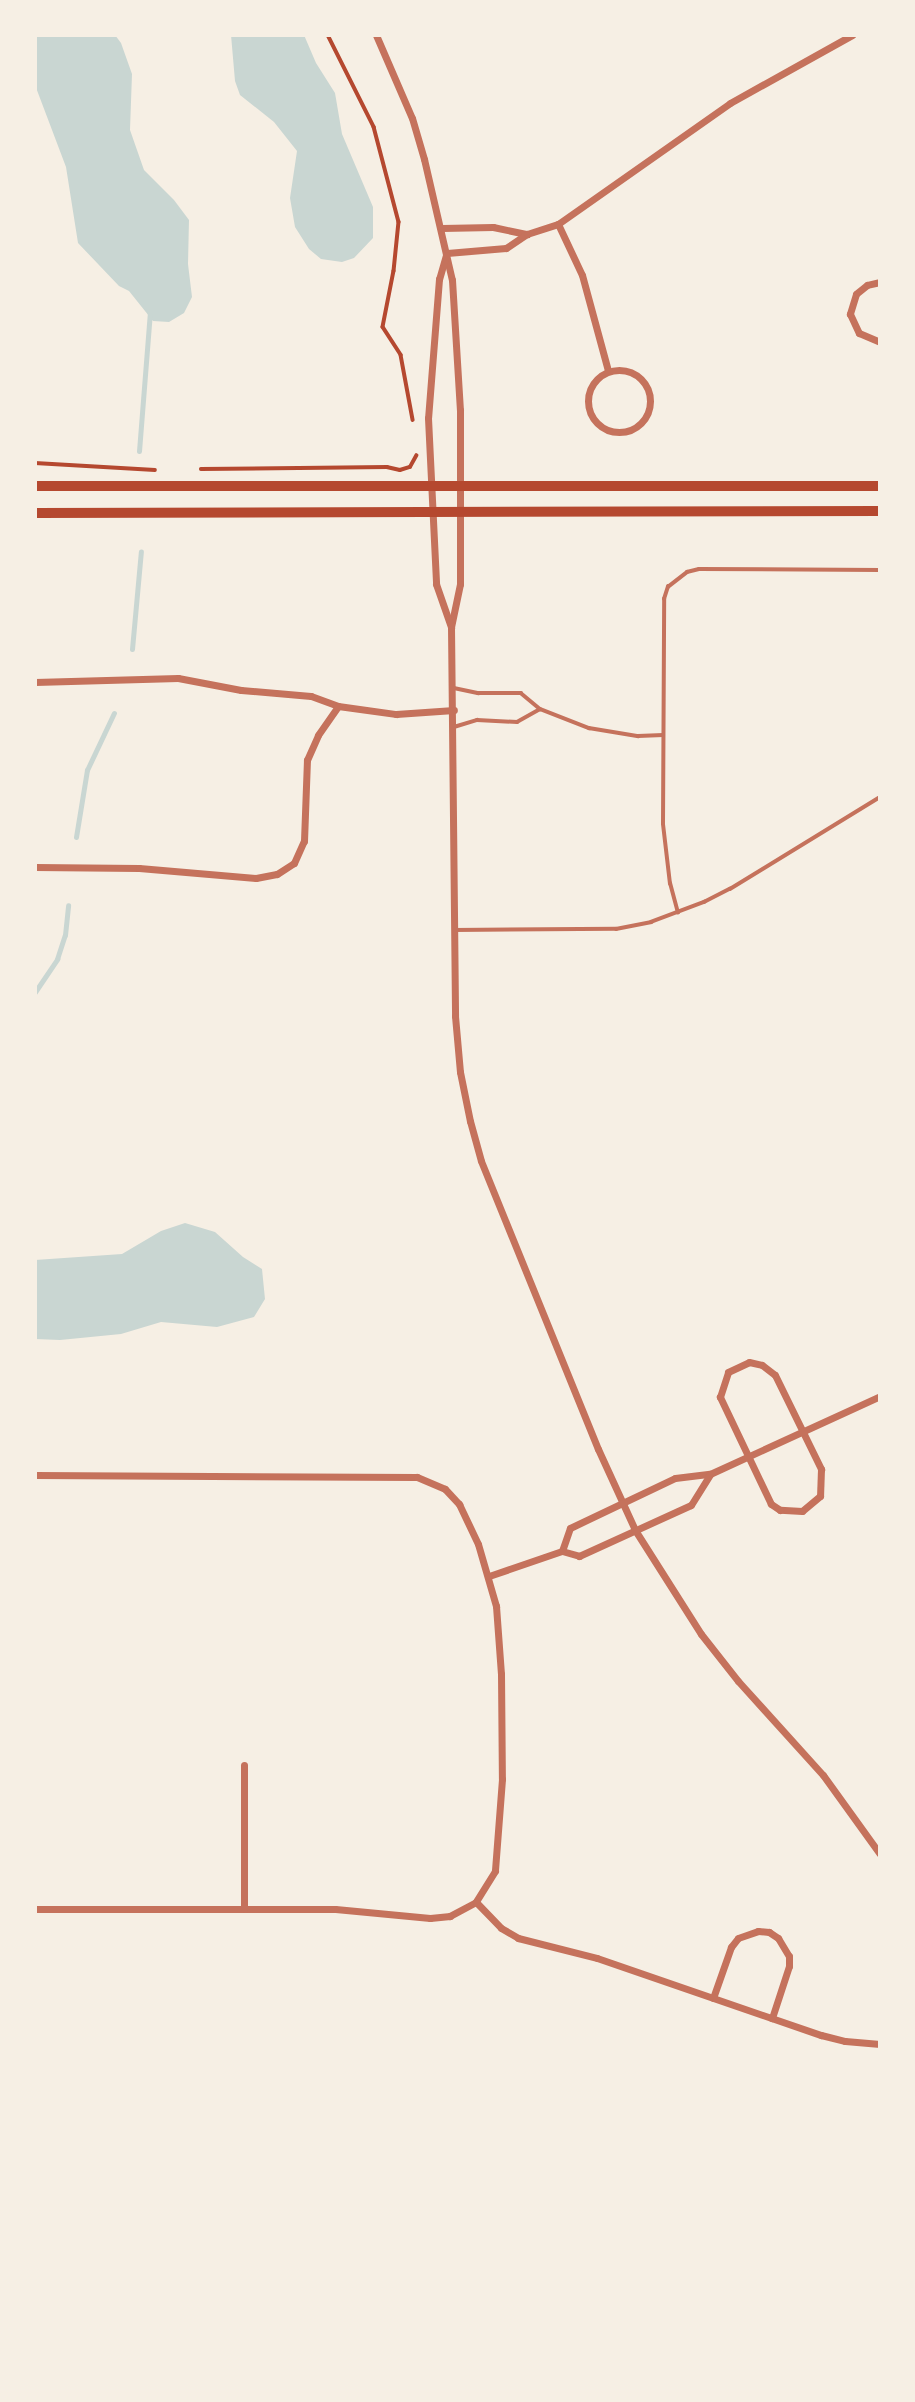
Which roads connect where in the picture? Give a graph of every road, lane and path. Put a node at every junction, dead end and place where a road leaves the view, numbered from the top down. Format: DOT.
graph roads {
  1 [pos="328,35"];
  2 [pos="376,35"];
  3 [pos="852,35"];
  4 [pos="558,224"];
  5 [pos="442,228"];
  6 [pos="527,234"];
  7 [pos="447,253"];
  8 [pos="880,282"];
  9 [pos="880,342"];
  10 [pos="608,371"];
  11 [pos="414,420"];
  12 [pos="417,448"];
  13 [pos="35,463"];
  14 [pos="159,470"];
  15 [pos="199,470"];
  16 [pos="35,486"];
  17 [pos="431,486"];
  18 [pos="458,486"];
  19 [pos="880,486"];
  20 [pos="434,512"];
  21 [pos="458,512"];
  22 [pos="880,512"];
  23 [pos="35,513"];
  24 [pos="880,570"];
  25 [pos="451,627"];
  26 [pos="35,682"];
  27 [pos="454,688"];
  28 [pos="338,706"];
  29 [pos="540,709"];
  30 [pos="454,710"];
  31 [pos="454,727"];
  32 [pos="663,735"];
  33 [pos="880,797"];
  34 [pos="35,867"];
  35 [pos="678,913"];
  36 [pos="454,930"];
  37 [pos="880,1396"];
  38 [pos="802,1432"];
  39 [pos="747,1458"];
  40 [pos="710,1474"];
  41 [pos="35,1475"];
  42 [pos="622,1504"];
  43 [pos="635,1530"];
  44 [pos="562,1551"];
  45 [pos="489,1576"];
  46 [pos="244,1765"];
  47 [pos="880,1853"];
  48 [pos="476,1902"];
  49 [pos="35,1909"];
  50 [pos="244,1909"];
  51 [pos="713,1998"];
  52 [pos="772,2018"];
  53 [pos="880,2044"];
  1 -- 11 [label="path"];
  2 -- 5 [label="street"];
  3 -- 4 [label="street"];
  4 -- 6 [label="street"];
  4 -- 10 [label="street"];
  5 -- 6 [label="street"];
  5 -- 7 [label="street"];
  6 -- 7 [label="street"];
  7 -- 17 [label="street"];
  7 -- 18 [label="street"];
  8 -- 9 [label="street"];
  10 -- 10 [label="street"];
  12 -- 15 [label="path"];
  13 -- 14 [label="path"];
  16 -- 17 [label="main road"];
  17 -- 18 [label="main road"];
  17 -- 20 [label="street"];
  18 -- 19 [label="main road"];
  18 -- 21 [label="street"];
  20 -- 21 [label="main road"];
  20 -- 23 [label="main road"];
  20 -- 25 [label="street"];
  21 -- 22 [label="main road"];
  21 -- 25 [label="street"];
  24 -- 32 [label="lane"];
  25 -- 27 [label="street"];
  26 -- 28 [label="street"];
  27 -- 29 [label="lane"];
  27 -- 30 [label="street"];
  28 -- 30 [label="street"];
  28 -- 34 [label="street"];
  29 -- 31 [label="lane"];
  29 -- 32 [label="lane"];
  30 -- 31 [label="street"];
  31 -- 36 [label="street"];
  32 -- 35 [label="lane"];
  33 -- 35 [label="lane"];
  35 -- 36 [label="lane"];
  36 -- 42 [label="street"];
  37 -- 38 [label="street"];
  38 -- 39 [label="street"];
  38 -- 39 [label="street"];
  38 -- 39 [label="street"];
  39 -- 40 [label="street"];
  40 -- 42 [label="street"];
  40 -- 43 [label="street"];
  41 -- 45 [label="street"];
  42 -- 43 [label="street"];
  42 -- 44 [label="street"];
  43 -- 44 [label="street"];
  43 -- 47 [label="street"];
  44 -- 45 [label="street"];
  45 -- 48 [label="street"];
  46 -- 50 [label="street"];
  48 -- 50 [label="street"];
  48 -- 51 [label="street"];
  49 -- 50 [label="street"];
  51 -- 52 [label="street"];
  51 -- 52 [label="street"];
  52 -- 53 [label="street"];
}
